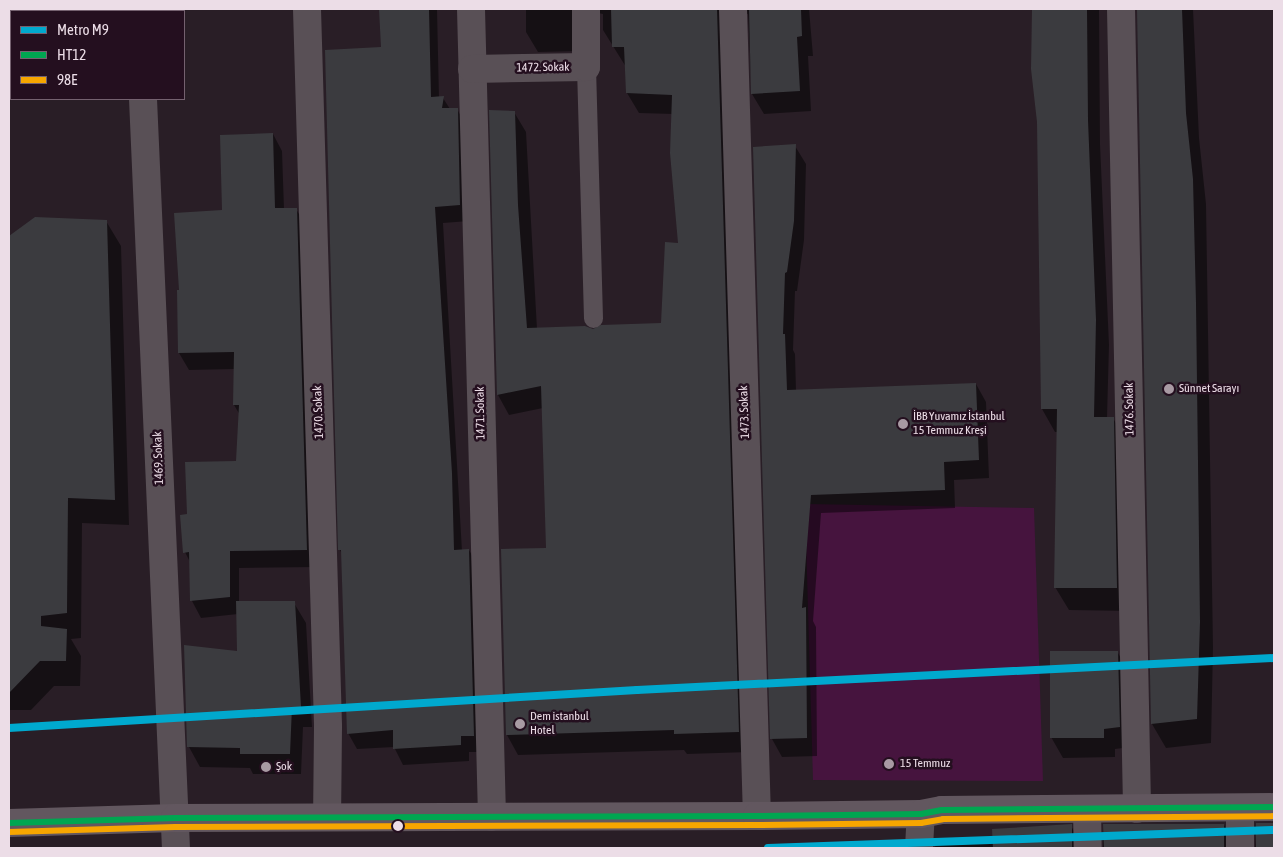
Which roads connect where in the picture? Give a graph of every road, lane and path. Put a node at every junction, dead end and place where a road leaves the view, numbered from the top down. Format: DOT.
graph roads {
  1 [pos="307,9"];
  2 [pos="471,9"];
  3 [pos="586,9"];
  4 [pos="733,9"];
  5 [pos="1120,9"];
  6 [pos="586,67"];
  7 [pos="472,69"];
  8 [pos="144,100"];
  9 [pos="593,318"];
  10 [pos="1274,807"];
  11 [pos="1137,808"];
  12 [pos="1240,808"];
  13 [pos="1087,810"];
  14 [pos="921,814"];
  15 [pos="327,816"];
  16 [pos="757,816"];
  17 [pos="492,817"];
  18 [pos="175,818"];
  19 [pos="9,823"];
  20 [pos="176,848"];
  21 [pos="919,848"];
  22 [pos="1088,848"];
  23 [pos="1240,848"];
  1 -- 15 [label="street, 1470. Sokak"];
  2 -- 7 [label="street, 1471. Sokak"];
  3 -- 6 [label="street, 1472. Sokak"];
  4 -- 16 [label="street, 1473. Sokak"];
  5 -- 11 [label="street, 1476. Sokak"];
  6 -- 7 [label="street, 1472. Sokak"];
  6 -- 9 [label="lane"];
  7 -- 17 [label="street, 1471. Sokak"];
  8 -- 18 [label="street, 1469. Sokak"];
  10 -- 12 [label="main road"];
  11 -- 12 [label="main road"];
  11 -- 13 [label="main road"];
  12 -- 23 [label="street"];
  13 -- 14 [label="main road"];
  13 -- 22 [label="street"];
  14 -- 16 [label="main road"];
  14 -- 21 [label="street"];
  15 -- 17 [label="main road"];
  15 -- 18 [label="main road"];
  16 -- 17 [label="main road"];
  18 -- 19 [label="main road"];
  18 -- 20 [label="street, 1469. Sokak"];
}
